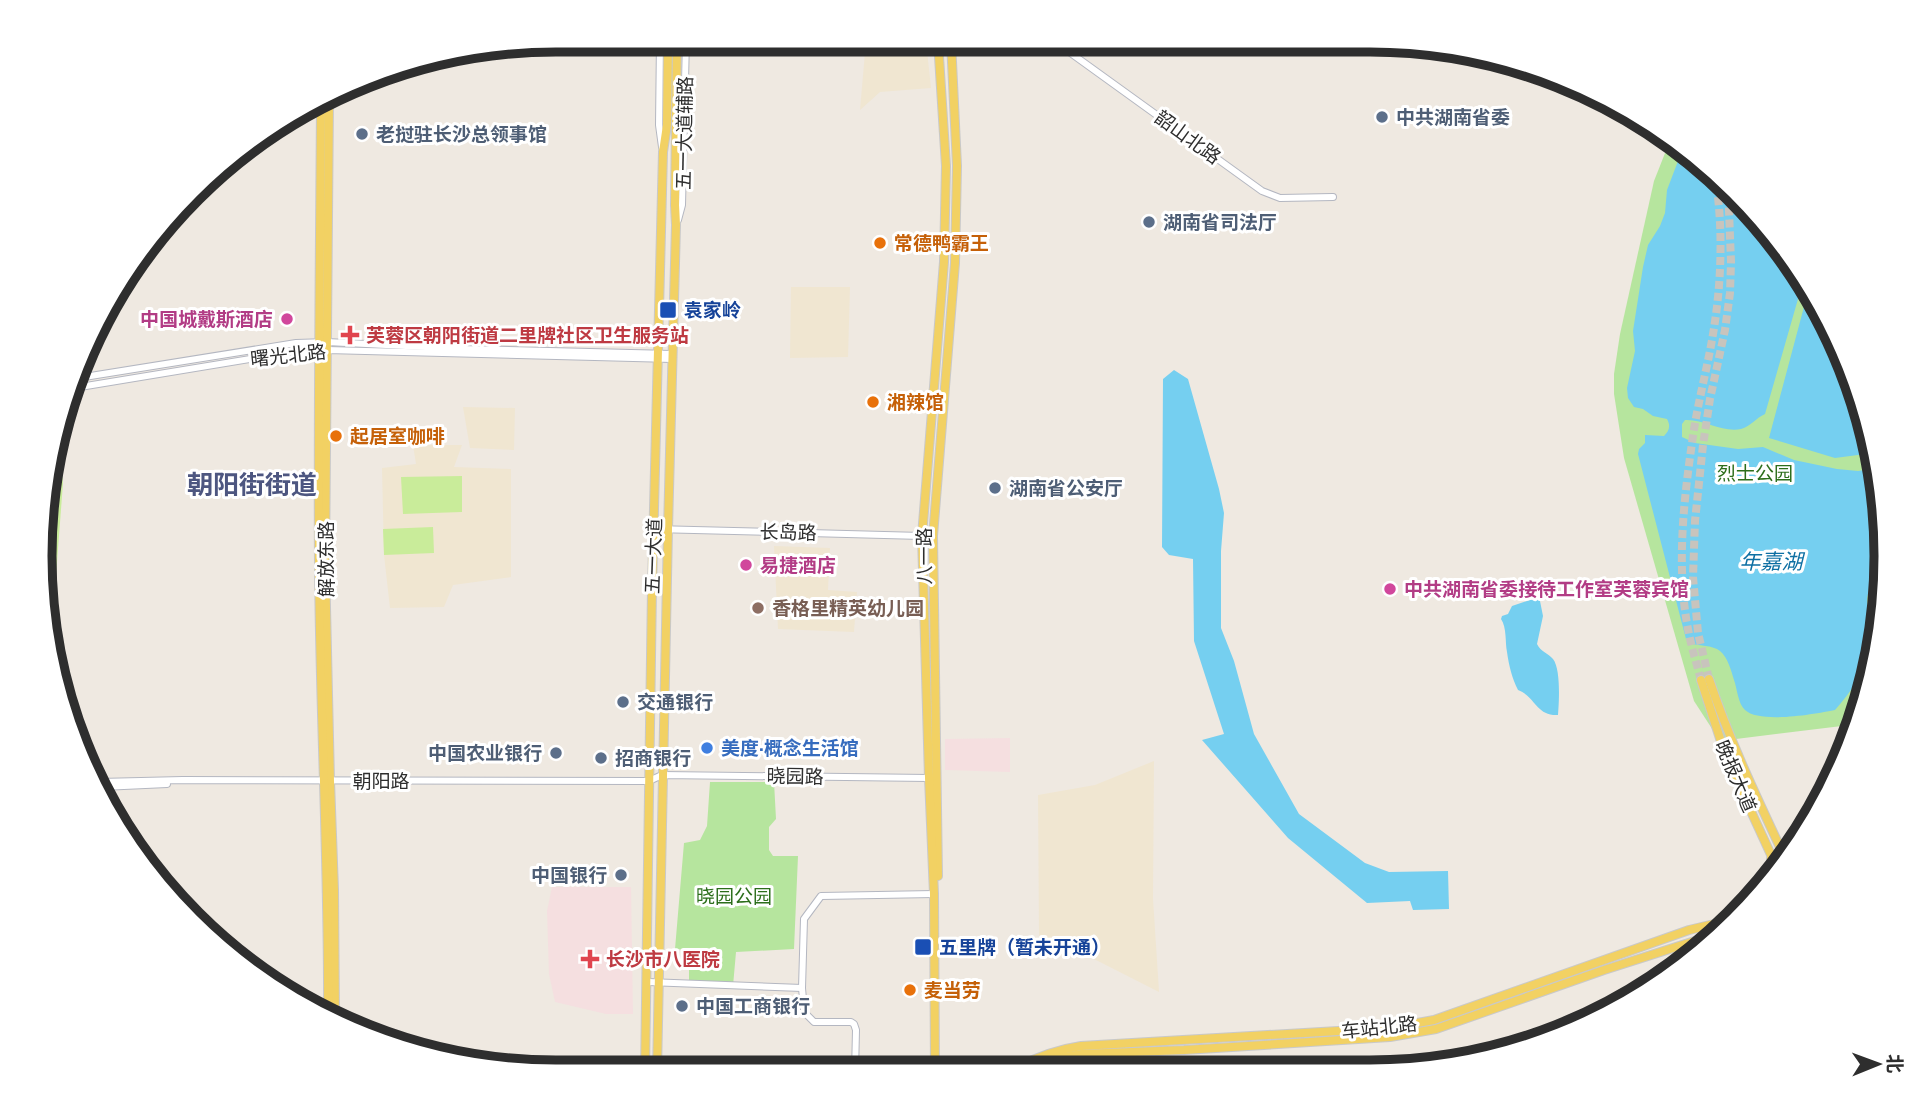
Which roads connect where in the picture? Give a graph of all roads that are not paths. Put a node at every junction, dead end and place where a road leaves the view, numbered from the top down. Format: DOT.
graph roads {
  1 [pos="660,52"];
  2 [pos="669,52"];
  3 [pos="677,52"];
  4 [pos="684,52"];
  5 [pos="939,52"];
  6 [pos="952,52"];
  7 [pos="1069,52"];
  8 [pos="329,107"];
  9 [pos="321,111"];
  10 [pos="675,125"];
  11 [pos="663,152"];
  12 [pos="1333,197"];
  13 [pos="676,225"];
  14 [pos="323,346"];
  15 [pos="658,356"];
  16 [pos="672,356"];
  17 [pos="86,377"];
  18 [pos="82,387"];
  19 [pos="654,529"];
  20 [pos="668,530"];
  21 [pos="922,536"];
  22 [pos="929,778"];
  23 [pos="662,780"];
  24 [pos="106,782"];
  25 [pos="649,782"];
  26 [pos="326,783"];
  27 [pos="108,787"];
  28 [pos="1781,849"];
  29 [pos="1771,856"];
  30 [pos="1773,859"];
  31 [pos="1771,862"];
  32 [pos="934,894"];
  33 [pos="1715,924"];
  34 [pos="1696,941"];
  35 [pos="648,982"];
  36 [pos="658,982"];
  37 [pos="802,988"];
  38 [pos="328,1006"];
  39 [pos="335,1009"];
  40 [pos="646,1059"];
  41 [pos="658,1060"];
  42 [pos="855,1060"];
  43 [pos="938,1060"];
  44 [pos="938,1060"];
  45 [pos="1030,1060"];
  46 [pos="1051,1060"];
  1 -- 11 [label="street, 五一大道辅路"];
  2 -- 10 [label="main road, 五一大道"];
  3 -- 10 [label="main road, 五一大道"];
  4 -- 10 [label="street, 五一大道辅路"];
  5 -- 21 [label="main road, 八一路"];
  6 -- 43 [label="main road, 八一路"];
  7 -- 12 [label="street, 韶山北路"];
  8 -- 14 [label="main road, 解放东路"];
  9 -- 14 [label="main road, 解放东路"];
  10 -- 11 [label="main road, 五一大道"];
  10 -- 13 [label="main road, 五一大道"];
  10 -- 13 [label="street, 五一大道辅路"];
  11 -- 15 [label="main road, 五一大道"];
  13 -- 16 [label="main road, 五一大道"];
  14 -- 15 [label="street, 曙光北路"];
  14 -- 17 [label="street, 曙光北路"];
  14 -- 18 [label="street, 曙光北路"];
  14 -- 26 [label="main road, 解放东路"];
  15 -- 16 [label="street, 曙光北路"];
  15 -- 19 [label="main road, 五一大道"];
  16 -- 20 [label="main road, 五一大道"];
  19 -- 20 [label="street, 长岛路"];
  19 -- 25 [label="main road, 五一大道"];
  20 -- 21 [label="street, 长岛路"];
  20 -- 23 [label="main road, 五一大道"];
  21 -- 22 [label="main road, 八一路"];
  22 -- 23 [label="street, 晓园路"];
  22 -- 32 [label="main road, 八一路"];
  23 -- 25 [label="street, 朝阳路"];
  23 -- 36 [label="main road, 五一大道"];
  24 -- 26 [label="street, 朝阳路"];
  25 -- 26 [label="street, 朝阳路"];
  25 -- 35 [label="main road, 五一大道"];
  26 -- 27 [label="street, 朝阳路"];
  26 -- 38 [label="main road, 解放东路"];
  26 -- 39 [label="main road, 解放东路"];
  28 -- 29 [label="main road, 晚报大道"];
  29 -- 30 [label="main road, 晚报大道"];
  29 -- 31 [label="main road"];
  32 -- 37 [label="street"];
  32 -- 44 [label="main road, 八一路"];
  33 -- 45 [label="main road, 车站北路"];
  34 -- 46 [label="main road, 车站北路"];
  35 -- 36 [label="street"];
  35 -- 40 [label="main road, 五一大道"];
  36 -- 37 [label="street"];
  36 -- 41 [label="main road, 五一大道"];
  37 -- 42 [label="street"];
}
